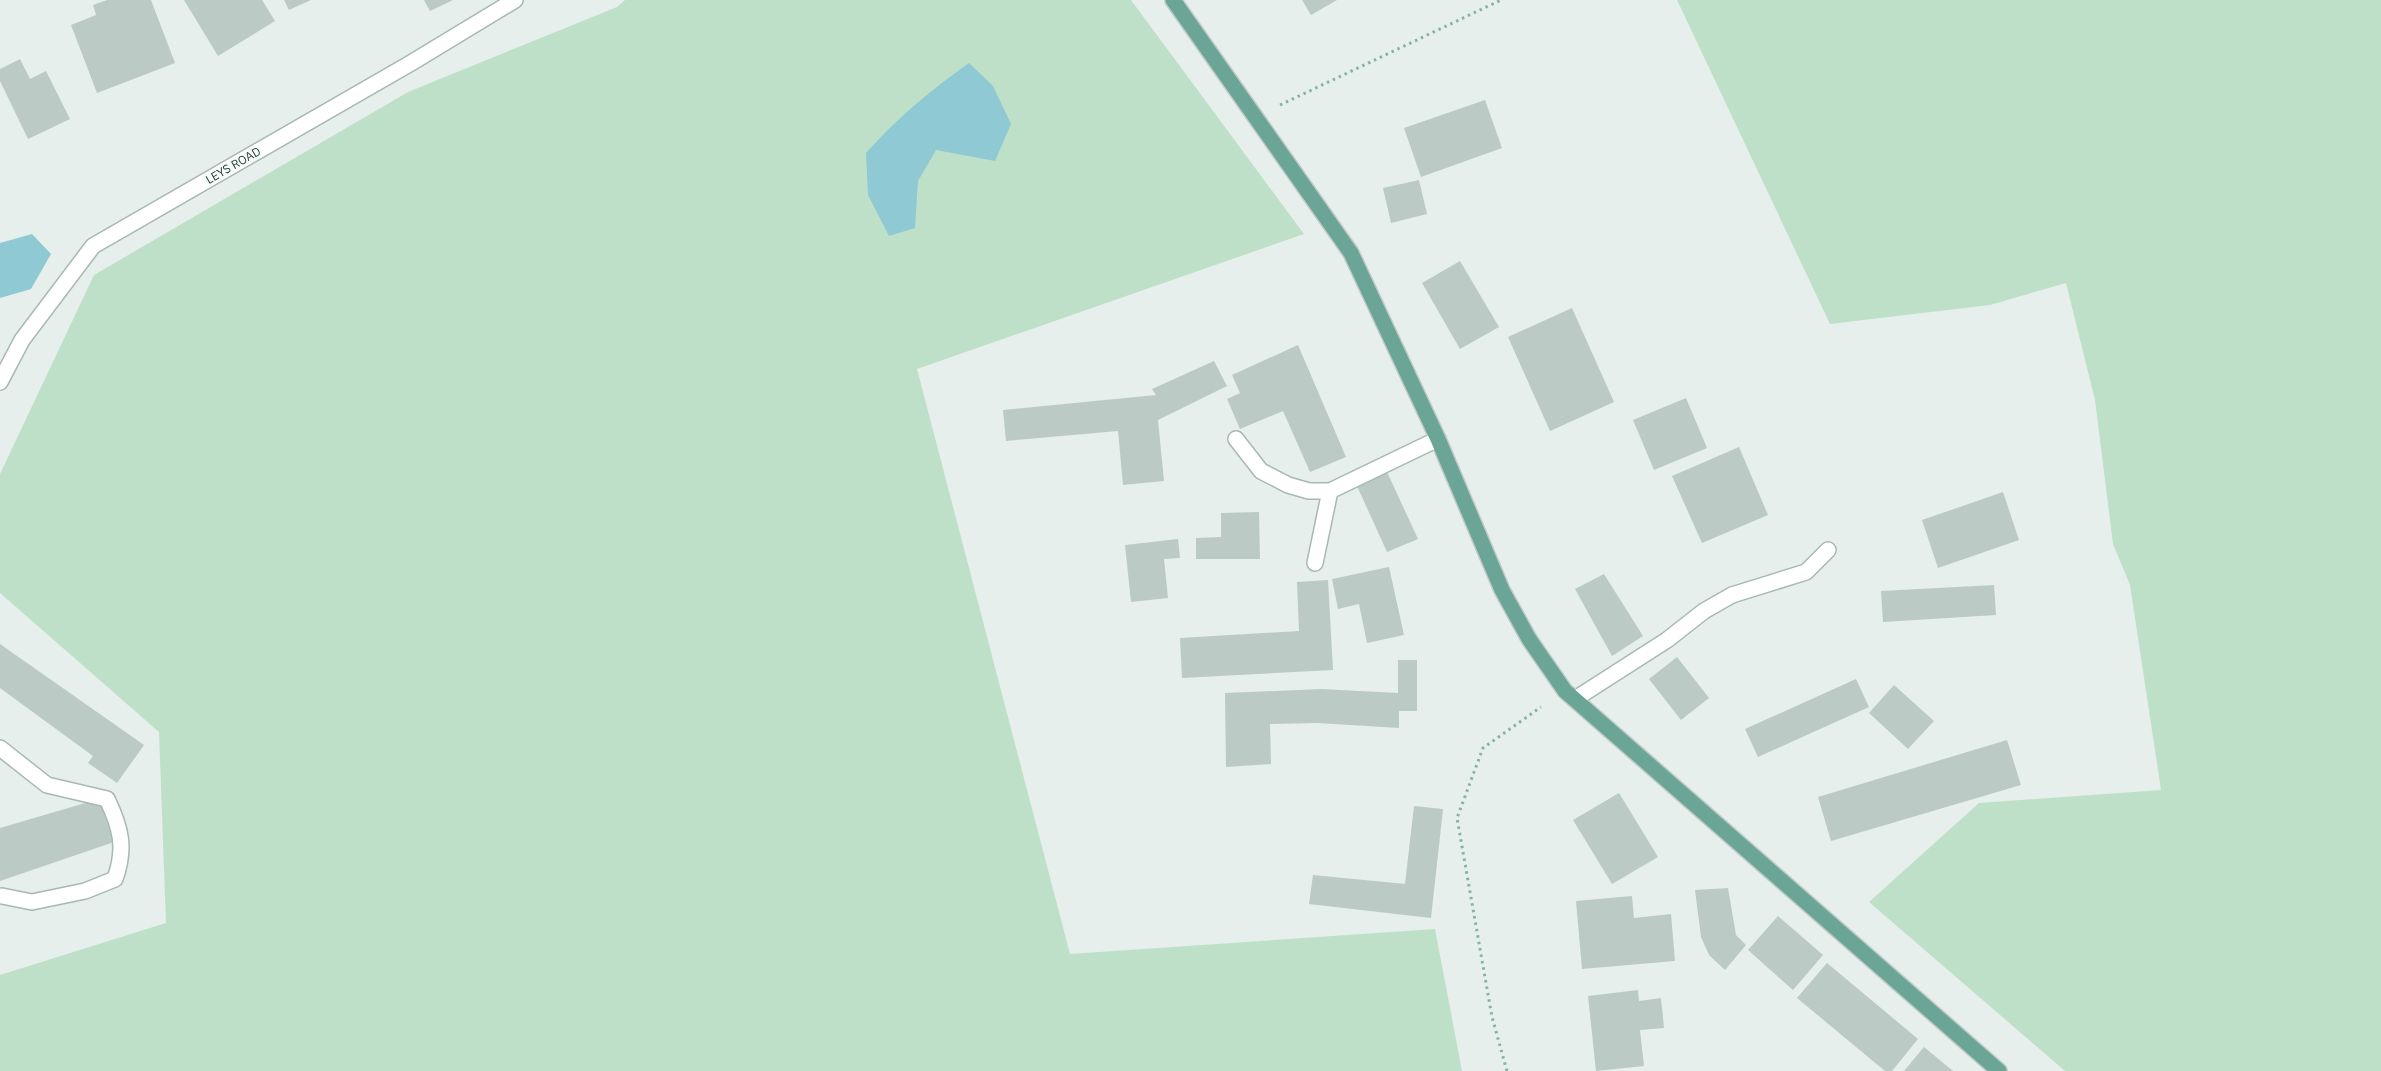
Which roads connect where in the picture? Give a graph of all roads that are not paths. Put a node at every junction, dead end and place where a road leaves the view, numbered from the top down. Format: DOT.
graph roads {
  1 [pos="515,0"];
  2 [pos="1173,0"];
  3 [pos="0,382"];
  4 [pos="1236,439"];
  5 [pos="1438,439"];
  6 [pos="1330,491"];
  7 [pos="1828,550"];
  8 [pos="1315,563"];
  9 [pos="1570,695"];
  10 [pos="0,748"];
  11 [pos="2,896"];
  12 [pos="1999,1071"];
  1 -- 3 [label="street, LEYS ROAD"];
  2 -- 5 [label="main road"];
  4 -- 6 [label="street"];
  5 -- 6 [label="street"];
  5 -- 9 [label="main road"];
  6 -- 8 [label="street"];
  7 -- 9 [label="street"];
  9 -- 12 [label="main road"];
  10 -- 11 [label="street"];
}
